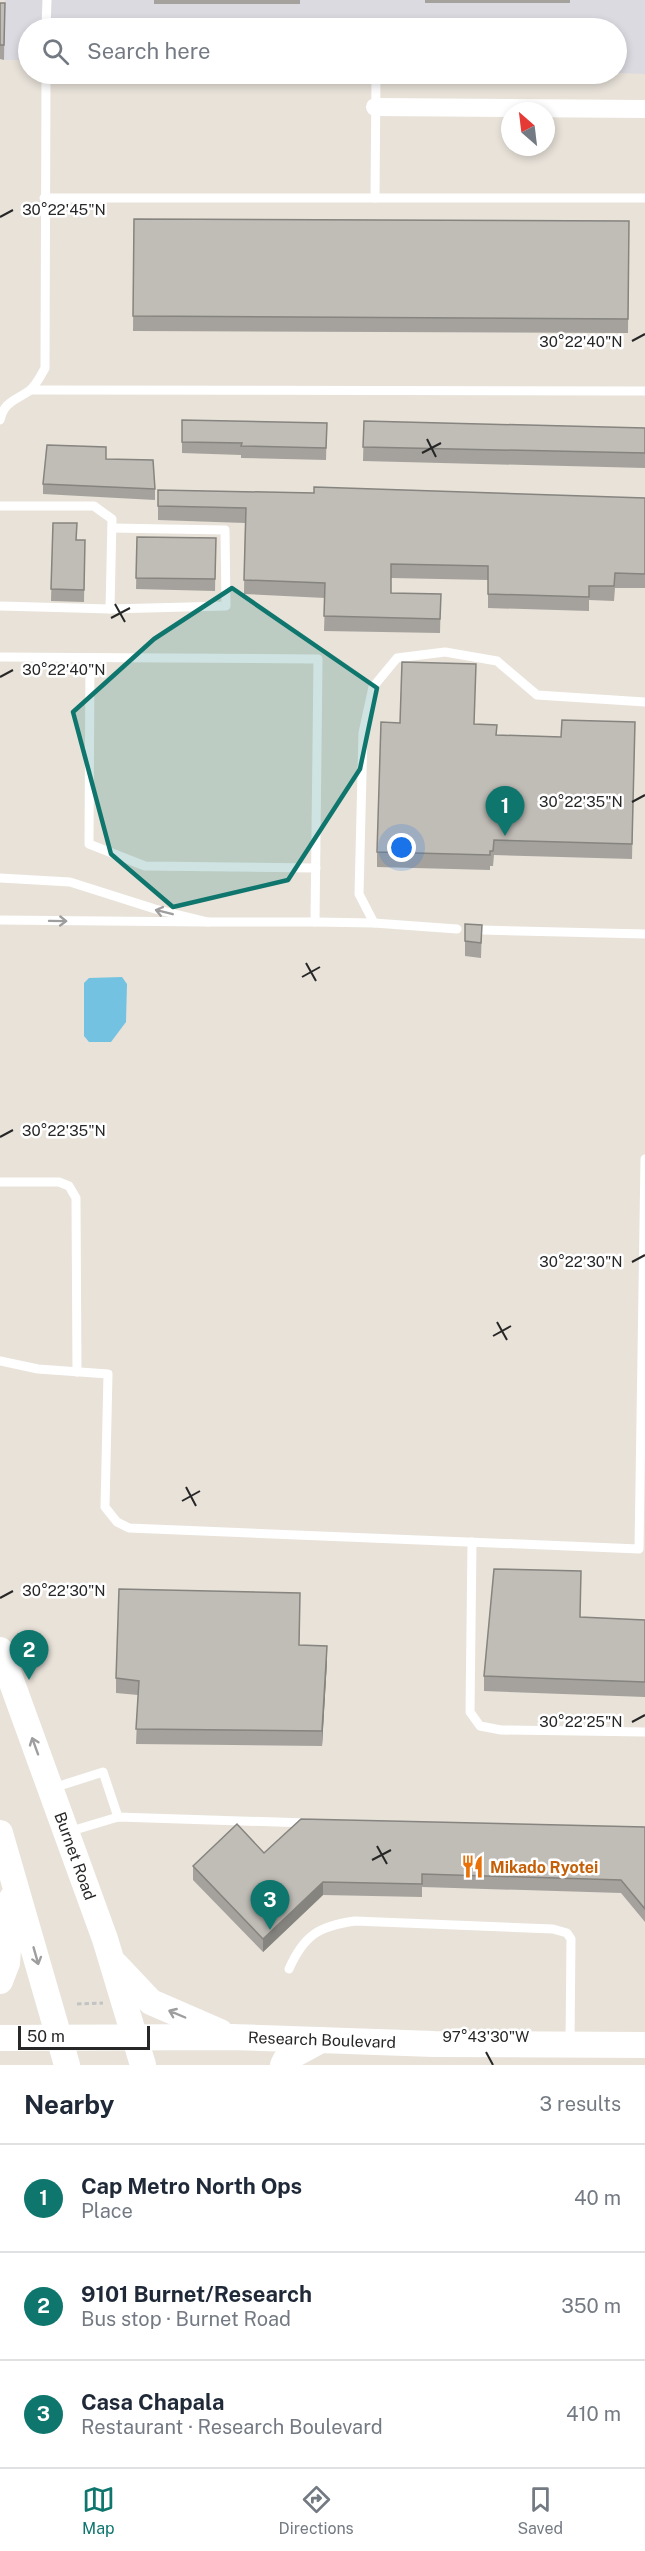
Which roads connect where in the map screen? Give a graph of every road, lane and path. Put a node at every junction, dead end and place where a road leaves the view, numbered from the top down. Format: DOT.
graph roads {
  1 [pos="46,0"];
  2 [pos="46,18"];
  3 [pos="46,84"];
  4 [pos="376,84"];
  5 [pos="375,107"];
  6 [pos="645,109"];
  7 [pos="44,198"];
  8 [pos="375,198"];
  9 [pos="645,198"];
  10 [pos="31,390"];
  11 [pos="645,391"];
  12 [pos="10,400"];
  13 [pos="0,401"];
  14 [pos="0,420"];
  15 [pos="0,506"];
  16 [pos="112,528"];
  17 [pos="0,606"];
  18 [pos="110,609"];
  19 [pos="0,657"];
  20 [pos="90,657"];
  21 [pos="645,702"];
  22 [pos="316,868"];
  23 [pos="0,878"];
  24 [pos="0,920"];
  25 [pos="208,922"];
  26 [pos="315,922"];
  27 [pos="374,923"];
  28 [pos="457,929"];
  29 [pos="481,930"];
  30 [pos="645,934"];
  31 [pos="645,1159"];
  32 [pos="0,1182"];
  33 [pos="0,1361"];
  34 [pos="77,1372"];
  35 [pos="472,1542"];
  36 [pos="642,1550"];
  37 [pos="0,1650"];
  38 [pos="645,1732"];
  39 [pos="51,1789"];
  40 [pos="118,1817"];
  41 [pos="321,1823"];
  42 [pos="0,1833"];
  43 [pos="66,1833"];
  44 [pos="8,1876"];
  45 [pos="111,1959"];
  46 [pos="289,1969"];
  47 [pos="0,1981"];
  48 [pos="113,2003"];
  49 [pos="77,2004"];
  50 [pos="135,2036"];
  51 [pos="59,2037"];
  52 [pos="231,2037"];
  53 [pos="0,2038"];
  54 [pos="321,2040"];
  55 [pos="570,2045"];
  56 [pos="645,2045"];
  57 [pos="67,2065"];
  58 [pos="143,2065"];
  59 [pos="283,2065"];
  1 -- 2 [label="lane"];
  3 -- 7 [label="lane"];
  4 -- 5 [label="lane"];
  5 -- 6 [label="street"];
  5 -- 8 [label="lane"];
  7 -- 8 [label="lane"];
  7 -- 10 [label="lane"];
  8 -- 9 [label="lane"];
  10 -- 11 [label="lane"];
  10 -- 12 [label="lane"];
  12 -- 13 [label="lane"];
  12 -- 14 [label="lane"];
  15 -- 16 [label="lane"];
  16 -- 18 [label="lane"];
  16 -- 18 [label="lane"];
  17 -- 18 [label="lane"];
  19 -- 20 [label="lane"];
  20 -- 22 [label="lane"];
  20 -- 22 [label="lane"];
  21 -- 27 [label="lane"];
  22 -- 26 [label="lane"];
  25 -- 23 [label="lane, one-way"];
  24 -- 25 [label="lane, one-way"];
  25 -- 26 [label="lane"];
  26 -- 27 [label="lane"];
  27 -- 28 [label="lane"];
  29 -- 30 [label="lane"];
  31 -- 36 [label="lane"];
  32 -- 34 [label="lane"];
  33 -- 34 [label="lane"];
  34 -- 35 [label="lane"];
  35 -- 36 [label="lane"];
  35 -- 38 [label="lane"];
  39 -- 37 [label="main road, Burnet Road, one-way"];
  39 -- 40 [label="lane"];
  39 -- 43 [label="main road, Burnet Road"];
  40 -- 41 [label="lane"];
  40 -- 43 [label="lane"];
  42 -- 44 [label="main road"];
  43 -- 45 [label="main road, Burnet Road"];
  44 -- 47 [label="main road"];
  44 -- 51 [label="main road, one-way"];
  45 -- 50 [label="main road, Burnet Road"];
  52 -- 45 [label="main road, one-way"];
  46 -- 55 [label="lane"];
  48 -- 49 [label="path"];
  50 -- 51 [label="main road, Research Boulevard"];
  50 -- 52 [label="main road, Research Boulevard"];
  50 -- 58 [label="main road, Burnet Road"];
  51 -- 53 [label="main road, Research Boulevard"];
  51 -- 57 [label="main road"];
  52 -- 54 [label="main road, Research Boulevard"];
  54 -- 55 [label="main road, Research Boulevard"];
  54 -- 59 [label="main road"];
  55 -- 56 [label="main road, Research Boulevard"];
}
